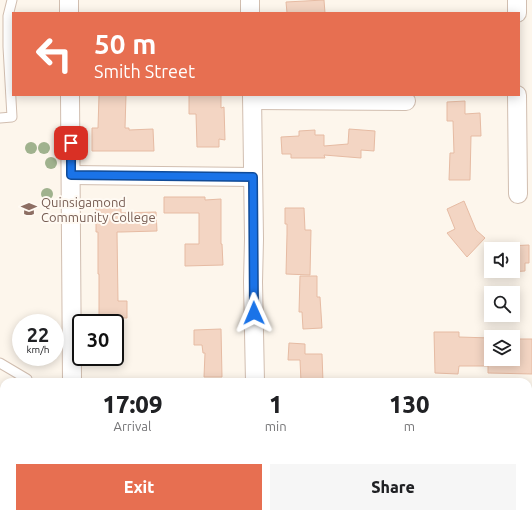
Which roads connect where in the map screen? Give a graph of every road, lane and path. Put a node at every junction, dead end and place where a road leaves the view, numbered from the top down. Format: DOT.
graph roads {
  1 [pos="12,0"];
  2 [pos="69,0"];
  3 [pos="250,0"];
  4 [pos="517,0"];
  5 [pos="69,12"];
  6 [pos="250,12"];
  7 [pos="517,12"];
  8 [pos="4,16"];
  9 [pos="70,96"];
  10 [pos="517,96"];
  11 [pos="253,98"];
  12 [pos="406,101"];
  13 [pos="0,118"];
  14 [pos="71,175"];
  15 [pos="253,177"];
  16 [pos="518,194"];
  17 [pos="0,363"];
  18 [pos="25,378"];
  19 [pos="72,378"];
  20 [pos="255,378"];
  1 -- 8 [label="lane"];
  2 -- 5 [label="street"];
  3 -- 6 [label="street"];
  4 -- 7 [label="street"];
  8 -- 13 [label="lane"];
  9 -- 14 [label="street"];
  10 -- 16 [label="street"];
  11 -- 12 [label="street"];
  11 -- 15 [label="street"];
  14 -- 15 [label="street"];
  14 -- 19 [label="street"];
  15 -- 20 [label="street"];
  17 -- 18 [label="lane"];
}
